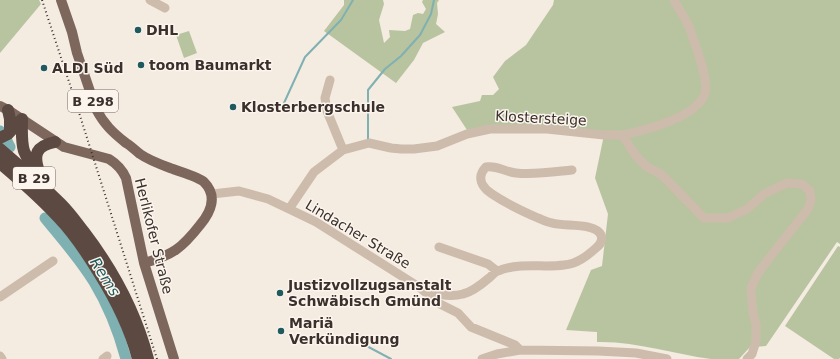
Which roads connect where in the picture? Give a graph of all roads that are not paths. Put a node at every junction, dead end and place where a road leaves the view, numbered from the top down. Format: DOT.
graph roads {
  1 [pos="61,0"];
  2 [pos="150,0"];
  3 [pos="674,0"];
  4 [pos="165,8"];
  5 [pos="330,80"];
  6 [pos="4,108"];
  7 [pos="22,119"];
  8 [pos="622,135"];
  9 [pos="3,139"];
  10 [pos="55,142"];
  11 [pos="343,150"];
  12 [pos="0,163"];
  13 [pos="572,170"];
  14 [pos="42,178"];
  15 [pos="212,194"];
  16 [pos="61,205"];
  17 [pos="289,209"];
  18 [pos="439,247"];
  19 [pos="52,261"];
  20 [pos="144,263"];
  21 [pos="496,271"];
  22 [pos="419,287"];
  23 [pos="0,297"];
  24 [pos="520,350"];
  25 [pos="0,356"];
  26 [pos="2,359"];
  27 [pos="138,359"];
  28 [pos="148,359"];
  29 [pos="174,359"];
  30 [pos="482,359"];
  31 [pos="667,359"];
  32 [pos="747,359"];
  1 -- 15 [label="main road, B 298"];
  2 -- 4 [label="street"];
  3 -- 8 [label="street, Klostersteige"];
  5 -- 11 [label="street"];
  6 -- 7 [label="main road, Herlikofer Straße"];
  6 -- 9 [label="highway"];
  7 -- 9 [label="highway"];
  7 -- 10 [label="main road, Herlikofer Straße"];
  7 -- 14 [label="highway"];
  8 -- 11 [label="street, Klostersteige"];
  8 -- 32 [label="street"];
  9 -- 16 [label="highway, B 29"];
  10 -- 14 [label="highway"];
  10 -- 20 [label="main road, Herlikofer Straße"];
  11 -- 17 [label="street, Klostersteige"];
  12 -- 27 [label="highway, B 29"];
  13 -- 21 [label="street"];
  14 -- 16 [label="highway"];
  15 -- 17 [label="street, Lindacher Straße"];
  15 -- 20 [label="main road"];
  16 -- 28 [label="highway, B 29"];
  17 -- 22 [label="street, Lindacher Straße"];
  18 -- 21 [label="street"];
  19 -- 23 [label="street"];
  20 -- 29 [label="main road, Herlikofer Straße"];
  21 -- 22 [label="street"];
  22 -- 24 [label="street, Lindacher Straße"];
  24 -- 30 [label="street"];
  24 -- 31 [label="street"];
  25 -- 26 [label="street"];
}
